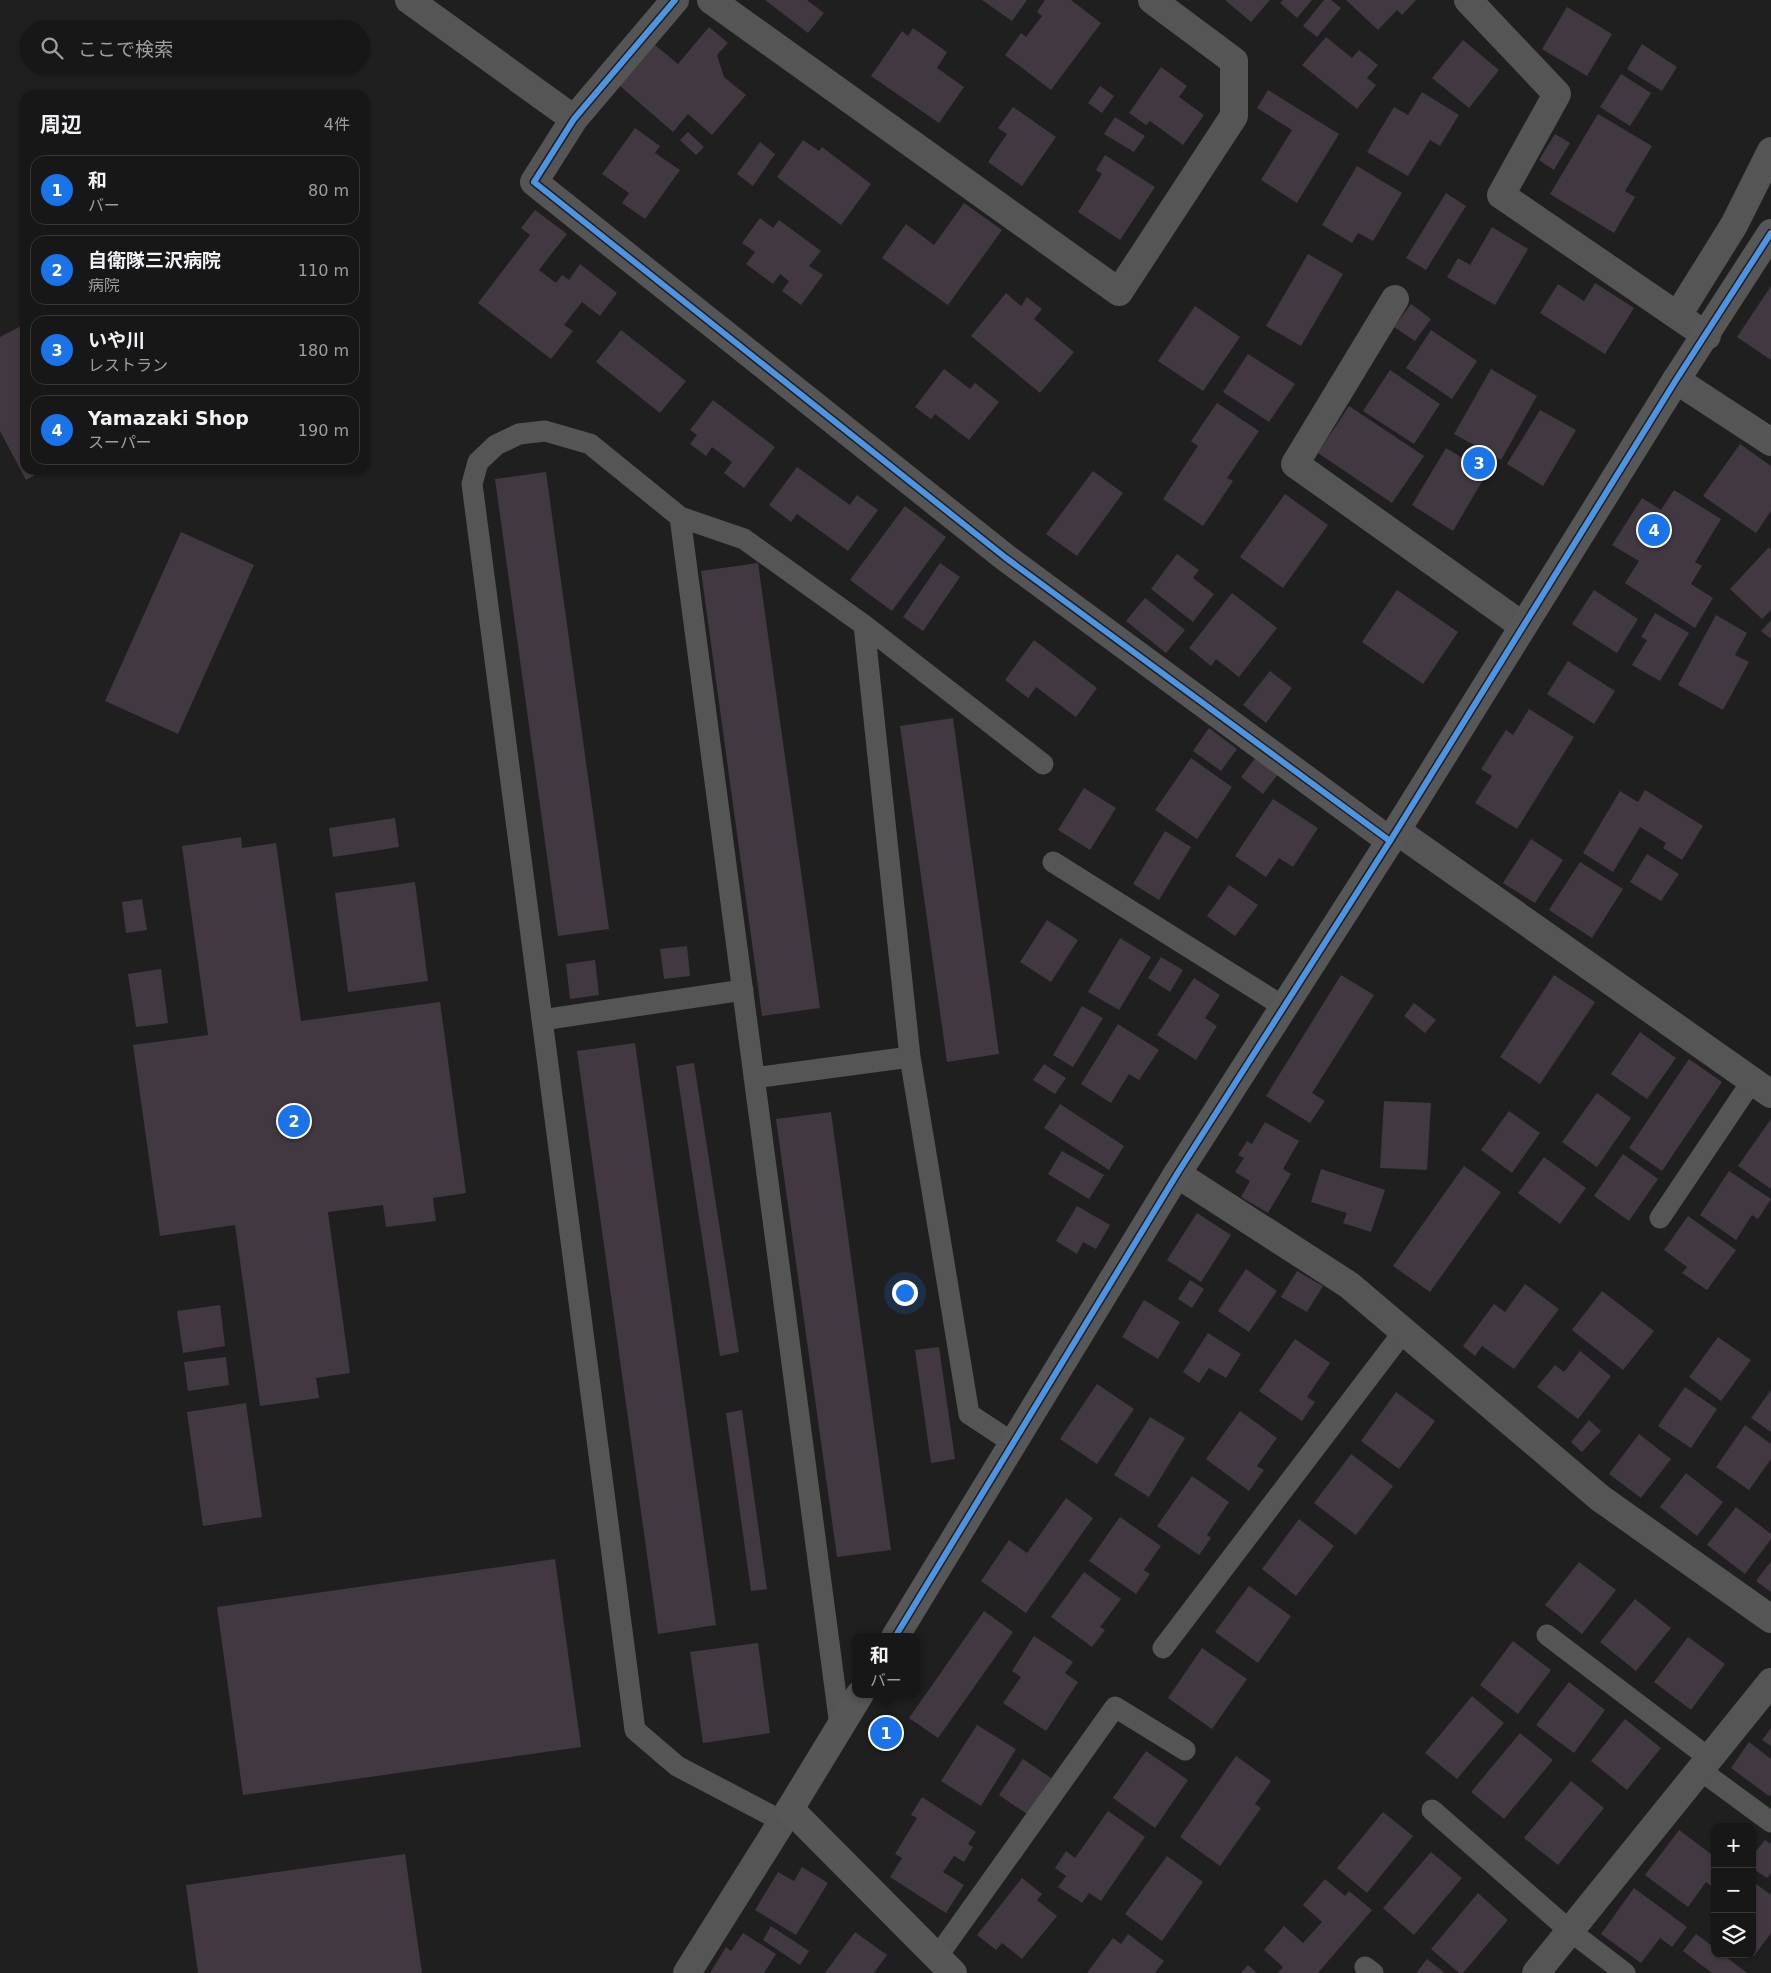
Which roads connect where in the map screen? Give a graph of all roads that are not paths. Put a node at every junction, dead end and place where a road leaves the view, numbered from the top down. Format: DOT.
graph roads {
  1 [pos="409,0"];
  2 [pos="675,0"];
  3 [pos="711,0"];
  4 [pos="1152,0"];
  5 [pos="1468,0"];
  6 [pos="574,119"];
  7 [pos="1771,151"];
  8 [pos="1771,233"];
  9 [pos="1395,299"];
  10 [pos="1678,316"];
  11 [pos="1707,336"];
  12 [pos="1676,380"];
  13 [pos="1771,442"];
  14 [pos="680,516"];
  15 [pos="864,625"];
  16 [pos="1523,626"];
  17 [pos="1043,764"];
  18 [pos="1394,836"];
  19 [pos="1052,862"];
  20 [pos="743,990"];
  21 [pos="1284,1007"];
  22 [pos="542,1020"];
  23 [pos="910,1056"];
  24 [pos="754,1078"];
  25 [pos="1761,1088"];
  26 [pos="1177,1174"];
  27 [pos="1660,1218"];
  28 [pos="1404,1331"];
  29 [pos="1013,1443"];
  30 [pos="1771,1619"];
  31 [pos="897,1633"];
  32 [pos="1547,1635"];
  33 [pos="1163,1648"];
  34 [pos="1771,1682"];
  35 [pos="858,1698"];
  36 [pos="840,1726"];
  37 [pos="1185,1750"];
  38 [pos="1705,1764"];
  39 [pos="1432,1810"];
  40 [pos="786,1815"];
  41 [pos="1771,1822"];
  42 [pos="1570,1931"];
  43 [pos="942,1967"];
  44 [pos="687,1973"];
  45 [pos="1536,1973"];
  46 [pos="1625,1973"];
  1 -- 6 [label="street"];
  2 -- 6 [label="street"];
  3 -- 4 [label="street"];
  5 -- 10 [label="street"];
  6 -- 18 [label="street"];
  7 -- 10 [label="street"];
  8 -- 11 [label="street"];
  9 -- 16 [label="street"];
  10 -- 11 [label="street"];
  11 -- 12 [label="street"];
  12 -- 13 [label="street"];
  12 -- 16 [label="street"];
  14 -- 15 [label="lane"];
  14 -- 20 [label="lane"];
  14 -- 22 [label="lane"];
  15 -- 17 [label="lane"];
  15 -- 23 [label="lane"];
  16 -- 18 [label="street"];
  18 -- 21 [label="street"];
  18 -- 25 [label="street"];
  19 -- 21 [label="lane"];
  20 -- 22 [label="lane"];
  20 -- 24 [label="lane"];
  21 -- 26 [label="street"];
  22 -- 40 [label="lane"];
  23 -- 24 [label="lane"];
  23 -- 29 [label="lane"];
  24 -- 36 [label="lane"];
  25 -- 27 [label="lane"];
  26 -- 28 [label="street"];
  26 -- 29 [label="street"];
  28 -- 30 [label="street"];
  28 -- 33 [label="lane"];
  29 -- 31 [label="street"];
  32 -- 38 [label="lane"];
  34 -- 38 [label="street"];
  35 -- 36 [label="street"];
  36 -- 40 [label="street"];
  37 -- 43 [label="lane"];
  38 -- 41 [label="lane"];
  38 -- 42 [label="street"];
  39 -- 42 [label="lane"];
  40 -- 43 [label="street"];
  40 -- 44 [label="street"];
  42 -- 45 [label="street"];
  42 -- 46 [label="lane"];
}
